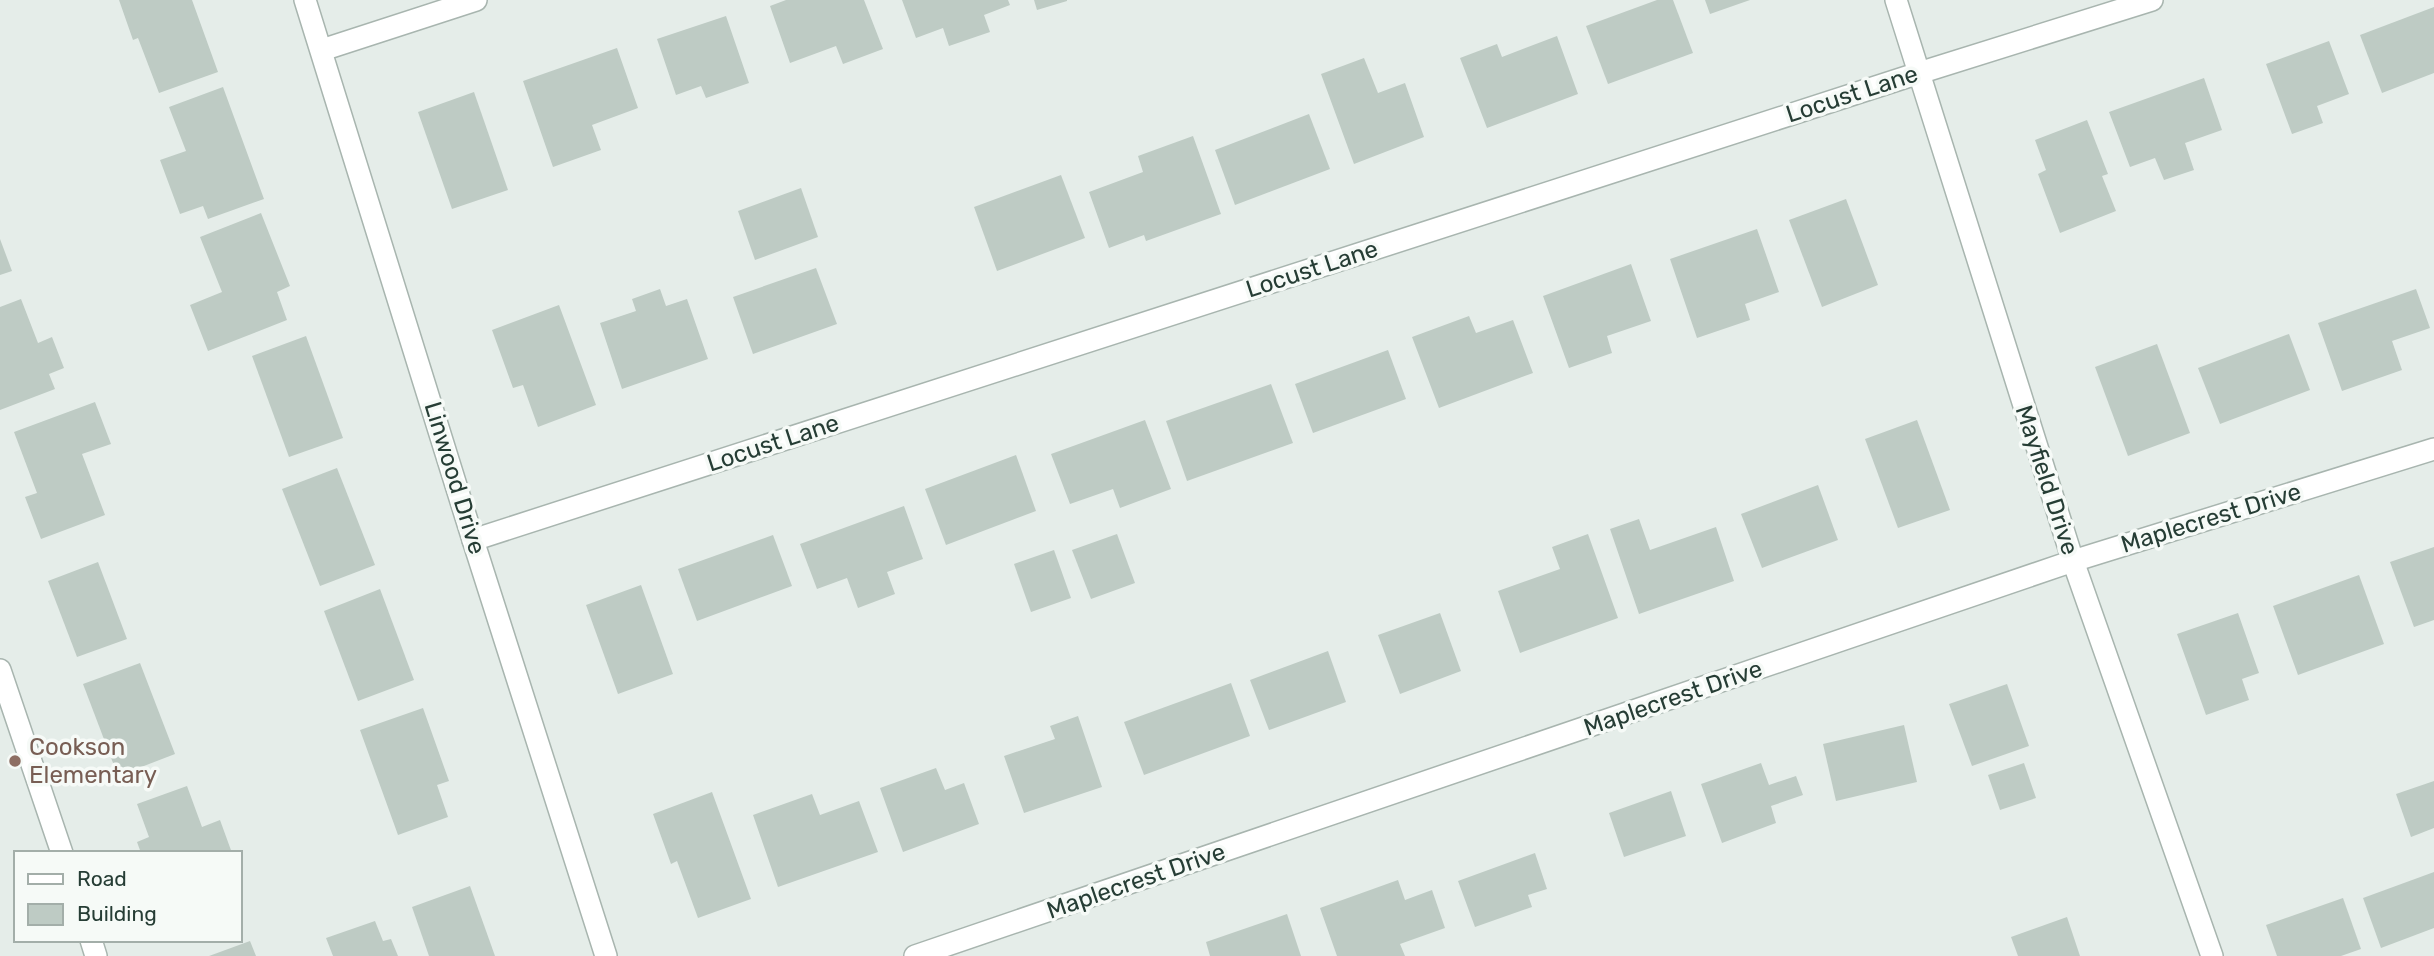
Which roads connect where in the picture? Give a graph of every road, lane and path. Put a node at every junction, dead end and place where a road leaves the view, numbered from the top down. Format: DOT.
graph roads {
  1 [pos="305,0"];
  2 [pos="476,0"];
  3 [pos="1896,0"];
  4 [pos="2152,0"];
  5 [pos="322,50"];
  6 [pos="1919,73"];
  7 [pos="2434,449"];
  8 [pos="473,540"];
  9 [pos="2073,561"];
  10 [pos="0,670"];
  11 [pos="61,851"];
  12 [pos="606,956"];
  13 [pos="915,956"];
  14 [pos="2212,956"];
  1 -- 5 [label="street, Linwood Drive"];
  2 -- 5 [label="street"];
  3 -- 6 [label="street, Mayfield Drive"];
  4 -- 6 [label="street, Locust Lane"];
  5 -- 8 [label="street, Linwood Drive"];
  6 -- 8 [label="street, Locust Lane"];
  6 -- 9 [label="street, Mayfield Drive"];
  7 -- 9 [label="street, Maplecrest Drive"];
  8 -- 12 [label="street, Linwood Drive"];
  9 -- 13 [label="street, Maplecrest Drive"];
  9 -- 14 [label="street, Mayfield Drive"];
  10 -- 11 [label="street"];
}
